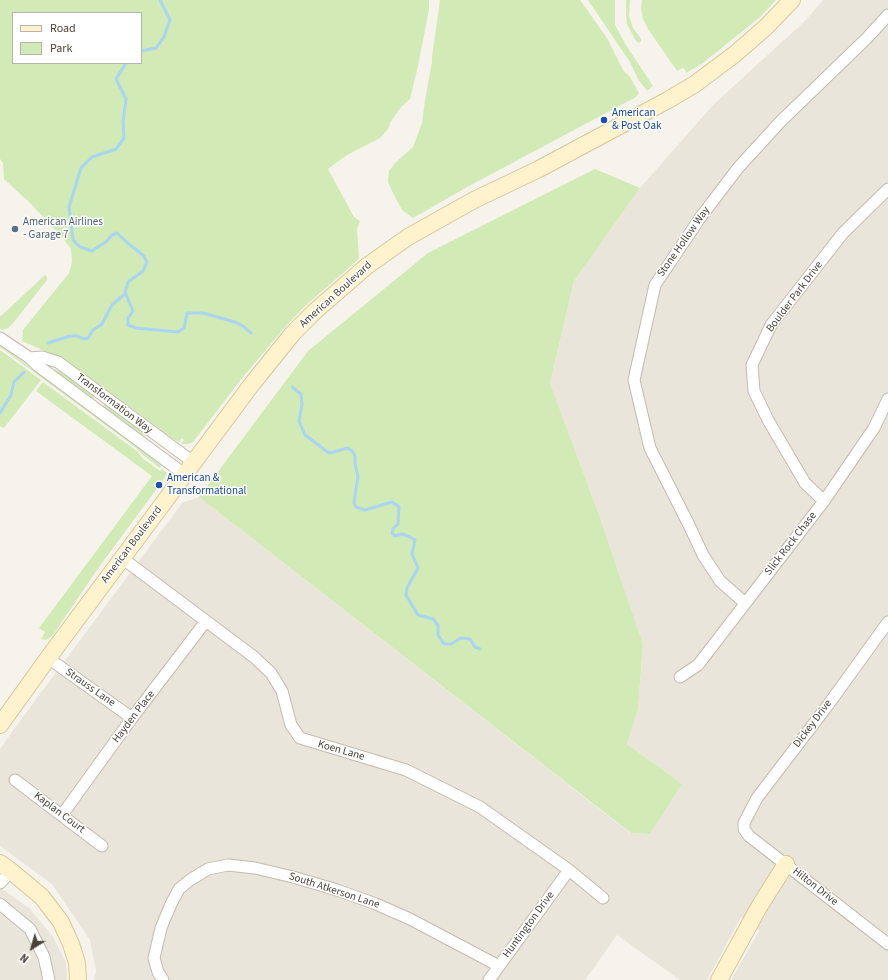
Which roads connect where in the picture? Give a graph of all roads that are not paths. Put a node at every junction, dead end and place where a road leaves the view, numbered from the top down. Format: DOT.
graph roads {
  1 [pos="792,0"];
  2 [pos="888,15"];
  3 [pos="888,189"];
  4 [pos="0,338"];
  5 [pos="888,399"];
  6 [pos="189,468"];
  7 [pos="824,501"];
  8 [pos="122,558"];
  9 [pos="744,603"];
  10 [pos="206,621"];
  11 [pos="888,622"];
  12 [pos="48,658"];
  13 [pos="680,677"];
  14 [pos="132,718"];
  15 [pos="0,725"];
  16 [pos="15,780"];
  17 [pos="62,815"];
  18 [pos="744,829"];
  19 [pos="102,846"];
  20 [pos="786,864"];
  21 [pos="6,867"];
  22 [pos="569,870"];
  23 [pos="0,883"];
  24 [pos="603,898"];
  25 [pos="0,904"];
  26 [pos="888,944"];
  27 [pos="499,966"];
  28 [pos="49,980"];
  29 [pos="78,980"];
  30 [pos="164,980"];
  31 [pos="489,980"];
  32 [pos="719,980"];
  1 -- 6 [label="street, American Boulevard"];
  2 -- 9 [label="street, Stone Hollow Way"];
  3 -- 7 [label="street, Boulder Park Drive"];
  4 -- 6 [label="street, Transformation Way"];
  5 -- 7 [label="street, Slick Rock Chase"];
  6 -- 8 [label="street, American Boulevard"];
  7 -- 9 [label="street, Slick Rock Chase"];
  8 -- 10 [label="street, Koen Lane"];
  8 -- 12 [label="street, American Boulevard"];
  9 -- 13 [label="street, Slick Rock Chase"];
  10 -- 14 [label="street, Hayden Place"];
  10 -- 22 [label="street, Koen Lane"];
  11 -- 18 [label="street, Dickey Drive"];
  12 -- 14 [label="street, Strauss Lane"];
  12 -- 15 [label="street, American Boulevard"];
  14 -- 17 [label="street, Hayden Place"];
  16 -- 17 [label="street, Kaplan Court"];
  17 -- 19 [label="street, Kaplan Court"];
  18 -- 20 [label="street, Hilton Drive"];
  20 -- 26 [label="street, Hilton Drive"];
  20 -- 32 [label="street"];
  21 -- 23 [label="street"];
  21 -- 29 [label="street"];
  22 -- 24 [label="street, Koen Lane"];
  22 -- 27 [label="street, Huntington Drive"];
  25 -- 28 [label="street"];
  27 -- 30 [label="street, South Atkerson Lane"];
  27 -- 31 [label="street, Huntington Drive"];
}
